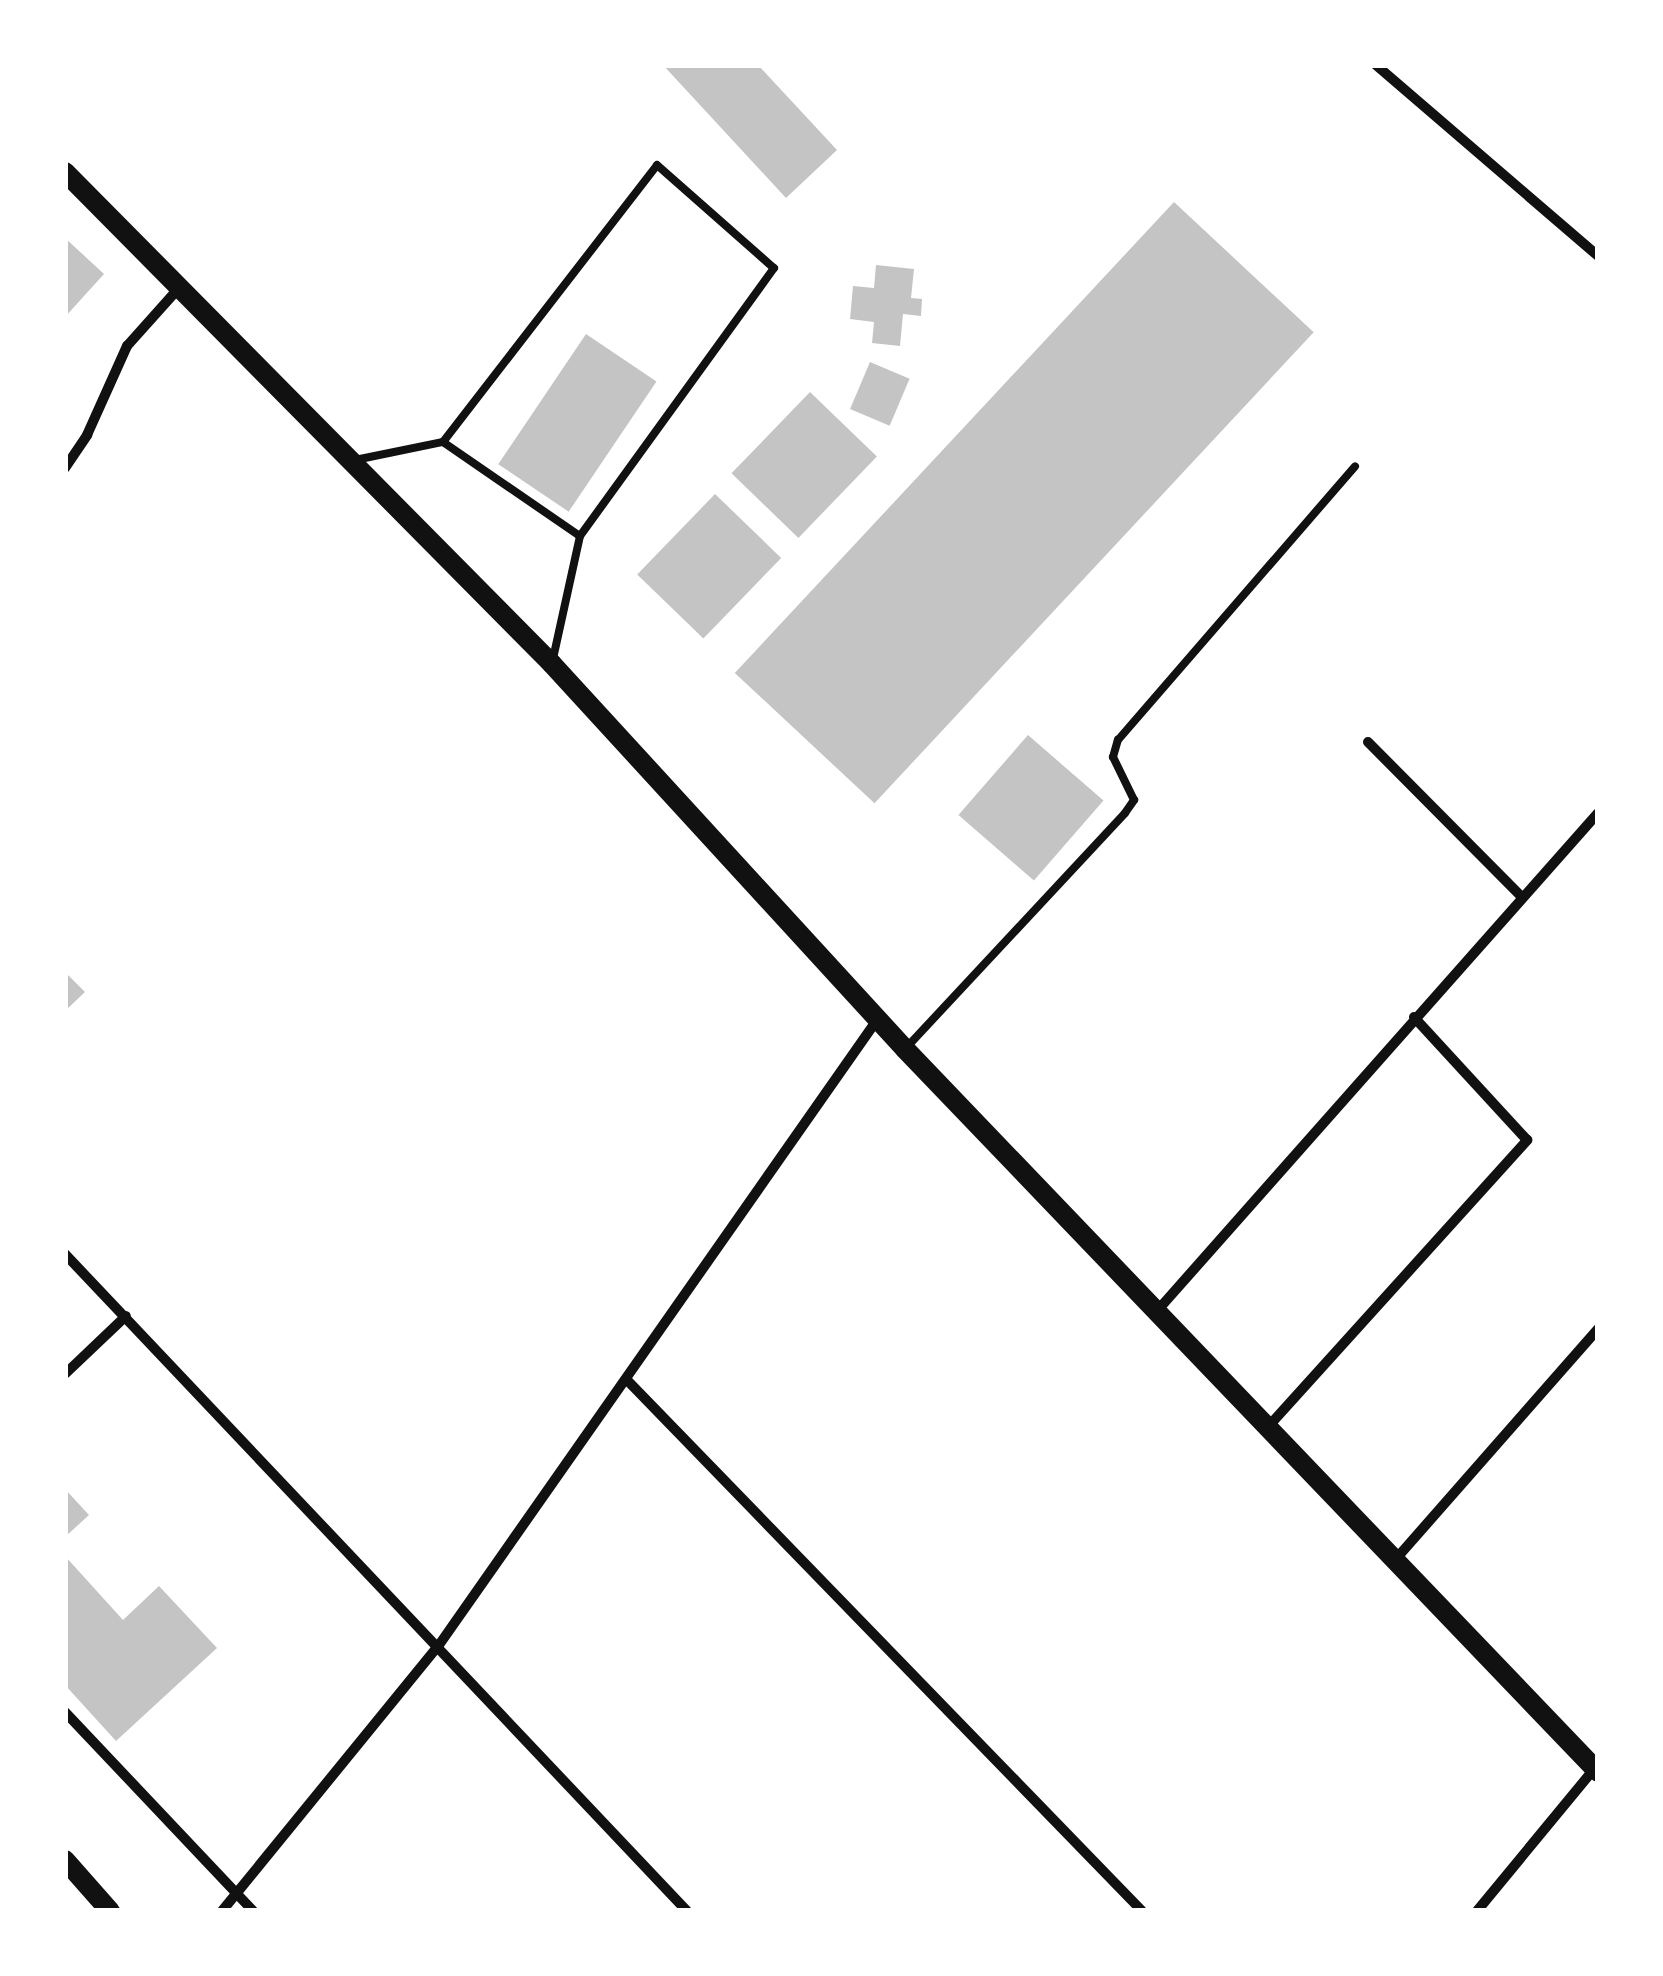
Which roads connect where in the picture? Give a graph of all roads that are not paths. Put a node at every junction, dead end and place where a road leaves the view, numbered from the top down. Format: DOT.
graph roads {
  1 [pos="1376,65"];
  2 [pos="65,172"];
  3 [pos="1598,256"];
  4 [pos="178,288"];
  5 [pos="443,442"];
  6 [pos="346,462"];
  7 [pos="1355,466"];
  8 [pos="65,468"];
  9 [pos="580,536"];
  10 [pos="552,664"];
  11 [pos="1368,742"];
  12 [pos="1598,813"];
  13 [pos="1522,897"];
  14 [pos="1414,1017"];
  15 [pos="877,1020"];
  16 [pos="905,1050"];
  17 [pos="65,1254"];
  18 [pos="1156,1312"];
  19 [pos="126,1316"];
  20 [pos="1598,1328"];
  21 [pos="65,1374"];
  22 [pos="626,1379"];
  23 [pos="1268,1427"];
  24 [pos="1395,1560"];
  25 [pos="439,1645"];
  26 [pos="65,1712"];
  27 [pos="1596,1770"];
  28 [pos="65,1860"];
  29 [pos="237,1893"];
  30 [pos="110,1911"];
  31 [pos="222,1911"];
  32 [pos="253,1911"];
  33 [pos="687,1911"];
  34 [pos="1142,1911"];
  35 [pos="1478,1911"];
  1 -- 3 [label="street"];
  2 -- 4 [label="main road"];
  4 -- 6 [label="main road"];
  4 -- 8 [label="street"];
  5 -- 6 [label="lane"];
  5 -- 9 [label="lane"];
  5 -- 9 [label="lane"];
  6 -- 10 [label="main road"];
  7 -- 16 [label="lane"];
  9 -- 10 [label="lane"];
  10 -- 15 [label="main road"];
  11 -- 13 [label="street"];
  12 -- 13 [label="street"];
  13 -- 14 [label="street"];
  14 -- 18 [label="street"];
  14 -- 23 [label="street"];
  15 -- 16 [label="main road"];
  15 -- 22 [label="street"];
  16 -- 18 [label="main road"];
  17 -- 19 [label="street"];
  18 -- 23 [label="main road"];
  19 -- 21 [label="street"];
  19 -- 25 [label="street"];
  20 -- 24 [label="street"];
  22 -- 25 [label="street"];
  22 -- 34 [label="street"];
  23 -- 24 [label="main road"];
  24 -- 27 [label="main road"];
  25 -- 29 [label="street"];
  25 -- 33 [label="street"];
  26 -- 29 [label="street"];
  27 -- 35 [label="street"];
  28 -- 30 [label="main road"];
  29 -- 31 [label="street"];
  29 -- 32 [label="street"];
}
